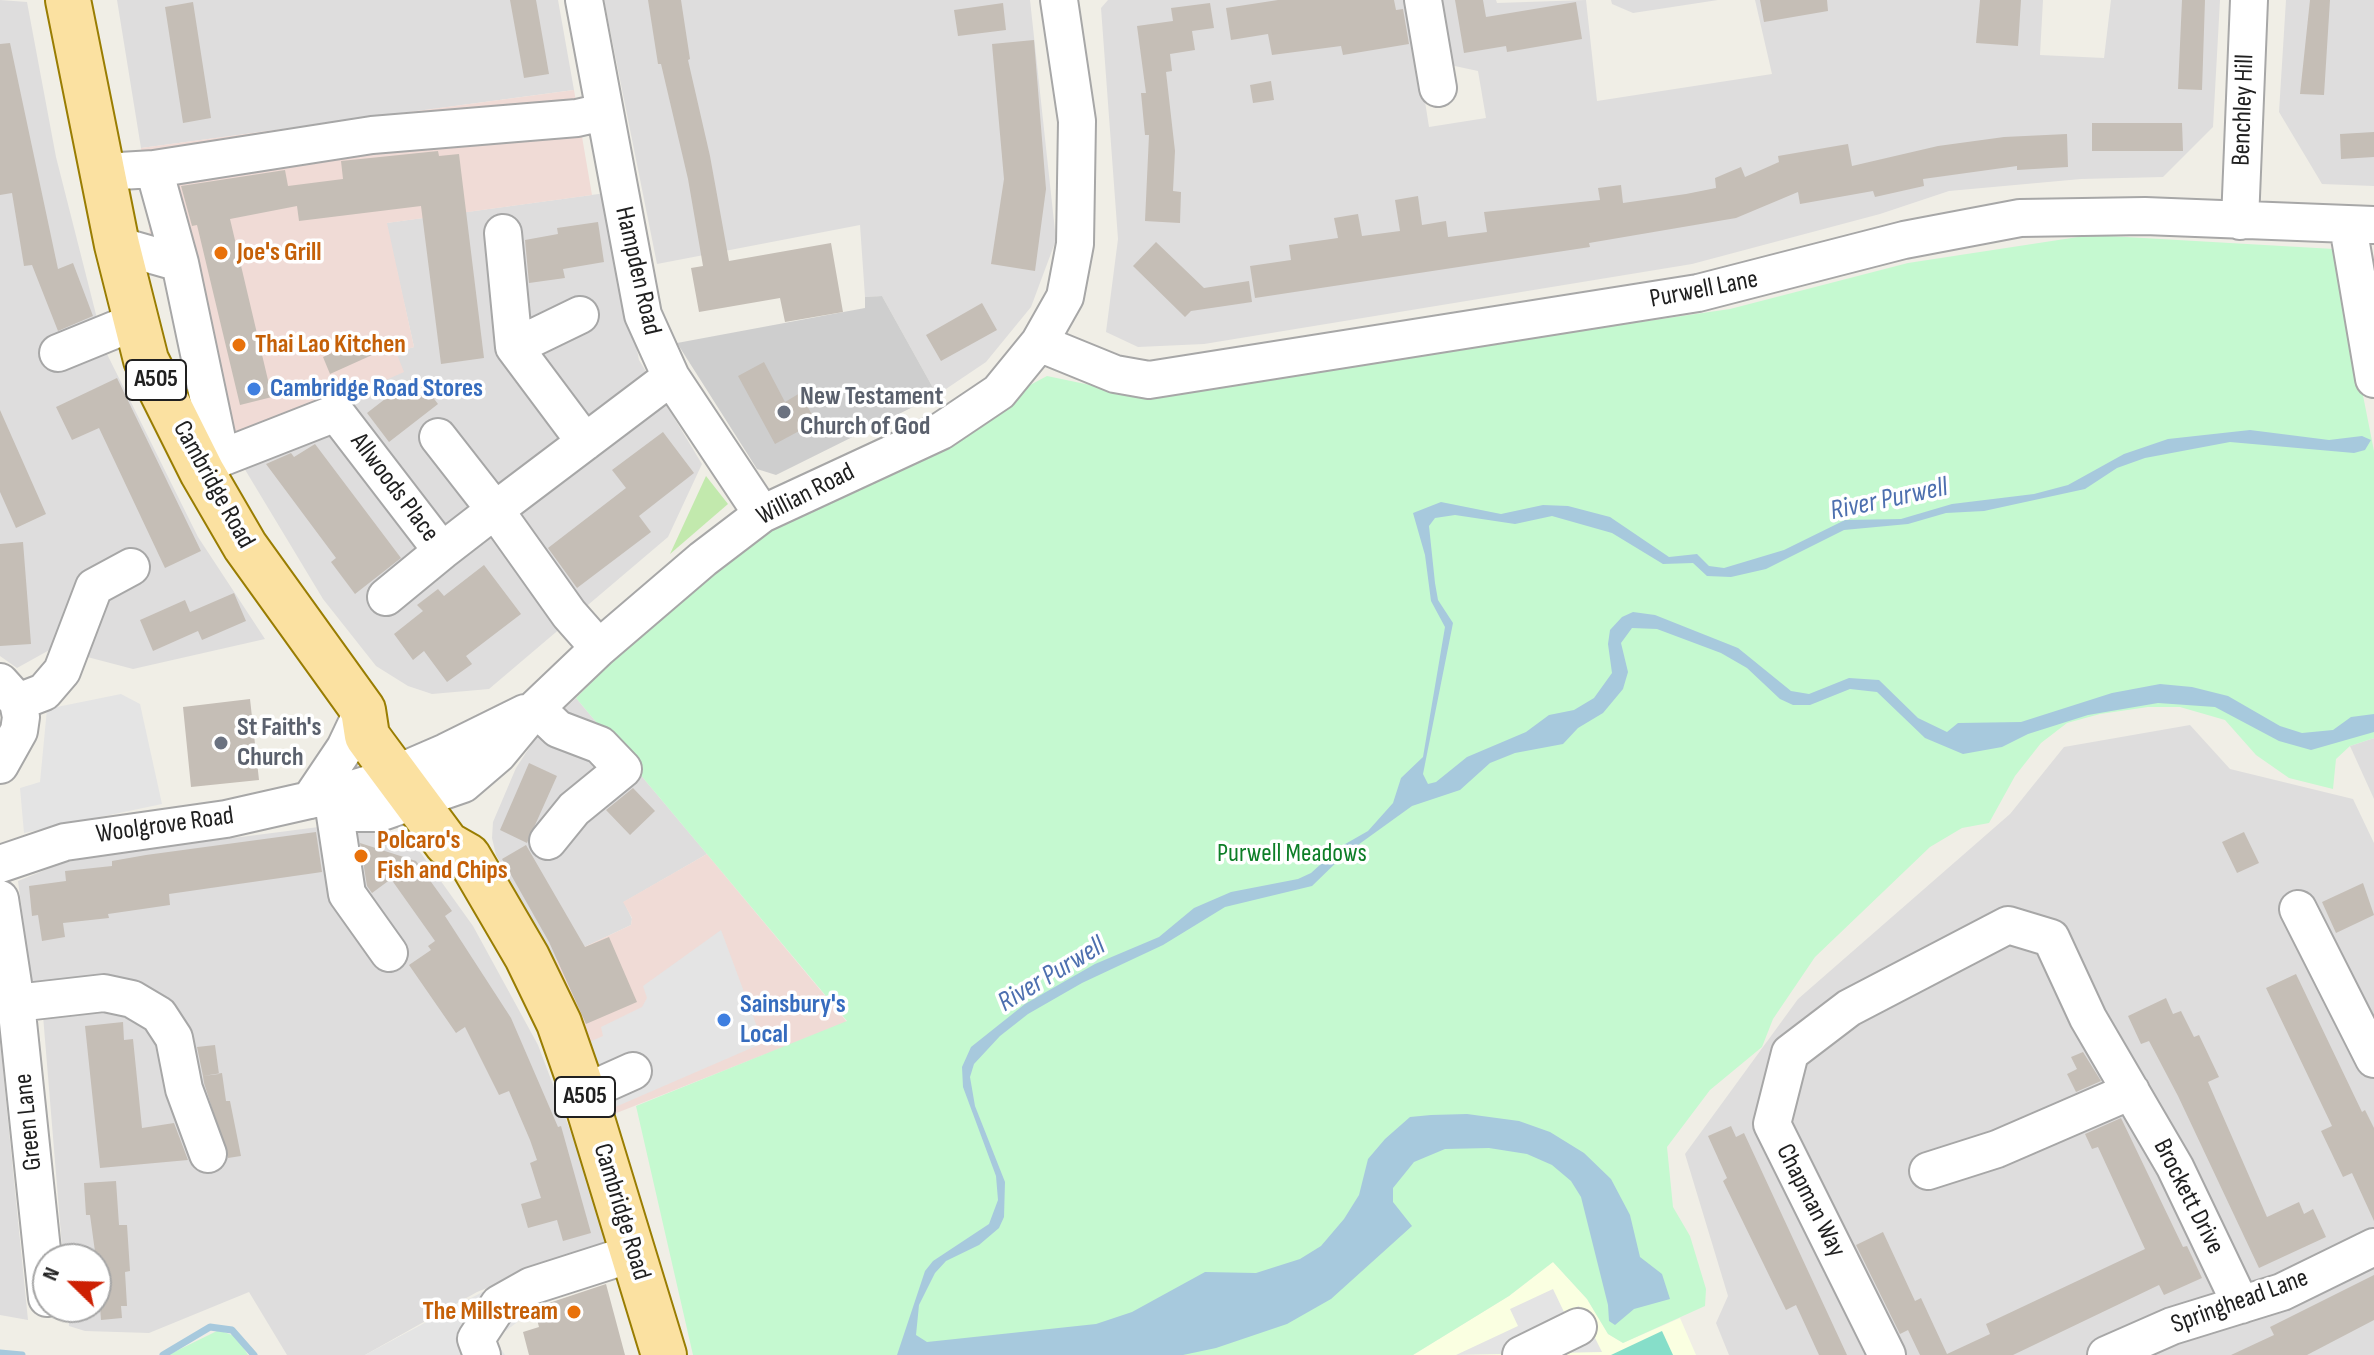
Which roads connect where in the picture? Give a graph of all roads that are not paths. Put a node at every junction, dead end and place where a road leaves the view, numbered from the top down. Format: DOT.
graph roads {
  1 [pos="68,0"];
  2 [pos="584,0"];
  3 [pos="1059,0"];
  4 [pos="1423,0"];
  5 [pos="2249,0"];
  6 [pos="1438,88"];
  7 [pos="603,112"];
  8 [pos="154,169"];
  9 [pos="103,172"];
  10 [pos="2240,221"];
  11 [pos="2361,226"];
  12 [pos="503,233"];
  13 [pos="117,245"];
  14 [pos="180,263"];
  15 [pos="580,315"];
  16 [pos="134,322"];
  17 [pos="1039,343"];
  18 [pos="514,347"];
  19 [pos="58,353"];
  20 [pos="671,377"];
  21 [pos="2374,379"];
  22 [pos="438,437"];
  23 [pos="585,442"];
  24 [pos="212,465"];
  25 [pos="495,510"];
  26 [pos="762,514"];
  27 [pos="442,551"];
  28 [pos="131,567"];
  29 [pos="386,597"];
  30 [pos="599,648"];
  31 [pos="9,692"];
  32 [pos="536,708"];
  33 [pos="363,710"];
  34 [pos="0,765"];
  35 [pos="418,782"];
  36 [pos="321,798"];
  37 [pos="548,841"];
  38 [pos="0,864"];
  39 [pos="0,899"];
  40 [pos="2298,909"];
  41 [pos="2008,925"];
  42 [pos="389,953"];
  43 [pos="16,1003"];
  44 [pos="2374,1059"];
  45 [pos="633,1071"];
  46 [pos="2131,1091"];
  47 [pos="584,1093"];
  48 [pos="208,1154"];
  49 [pos="1928,1171"];
  50 [pos="41,1243"];
  51 [pos="2374,1247"];
  52 [pos="634,1253"];
  53 [pos="2241,1305"];
  54 [pos="1578,1327"];
  55 [pos="482,1355"];
  56 [pos="664,1355"];
  57 [pos="1521,1355"];
  58 [pos="1887,1355"];
  59 [pos="2106,1355"];
  1 -- 9 [label="main road, Cambridge Road / A505"];
  2 -- 7 [label="street, Hampden Road"];
  3 -- 17 [label="street, Willian Road"];
  4 -- 6 [label="street"];
  5 -- 10 [label="street, Benchley Hill"];
  7 -- 8 [label="street"];
  7 -- 20 [label="street, Hampden Road"];
  8 -- 9 [label="street"];
  8 -- 14 [label="street"];
  9 -- 13 [label="main road, Cambridge Road / A505"];
  10 -- 11 [label="street, Purwell Lane"];
  10 -- 17 [label="street, Purwell Lane"];
  11 -- 21 [label="street"];
  12 -- 18 [label="street"];
  13 -- 14 [label="street"];
  13 -- 16 [label="main road, Cambridge Road / A505"];
  14 -- 24 [label="street"];
  15 -- 18 [label="street"];
  16 -- 19 [label="street"];
  16 -- 24 [label="main road, Cambridge Road / A505"];
  17 -- 26 [label="street, Willian Road"];
  18 -- 23 [label="street"];
  20 -- 23 [label="street, Allwoods Place"];
  20 -- 26 [label="street, Hampden Road"];
  22 -- 25 [label="street"];
  23 -- 25 [label="street, Allwoods Place"];
  24 -- 27 [label="street, Allwoods Place"];
  24 -- 33 [label="main road, Cambridge Road / A505"];
  25 -- 27 [label="street, Allwoods Place"];
  25 -- 30 [label="street"];
  26 -- 30 [label="street, Willian Road"];
  27 -- 29 [label="street"];
  28 -- 31 [label="street"];
  30 -- 32 [label="street, Willian Road"];
  31 -- 34 [label="street"];
  32 -- 35 [label="street, Willian Road"];
  32 -- 37 [label="street"];
  33 -- 35 [label="main road, Cambridge Road / A505"];
  33 -- 36 [label="street"];
  35 -- 36 [label="street"];
  35 -- 47 [label="main road, Cambridge Road / A505"];
  36 -- 38 [label="street, Woolgrove Road"];
  36 -- 42 [label="street"];
  39 -- 43 [label="street, Green Lane"];
  40 -- 44 [label="street"];
  41 -- 46 [label="street, Brockett Drive"];
  41 -- 58 [label="street, Chapman Way"];
  43 -- 48 [label="street"];
  43 -- 50 [label="street, Green Lane"];
  45 -- 47 [label="street"];
  46 -- 49 [label="street"];
  46 -- 53 [label="street, Brockett Drive"];
  47 -- 52 [label="main road, Cambridge Road / A505"];
  51 -- 53 [label="street, Springhead Lane"];
  52 -- 55 [label="street"];
  52 -- 56 [label="main road, Cambridge Road / A505"];
  53 -- 59 [label="street, Springhead Lane"];
  54 -- 57 [label="street"];
}
